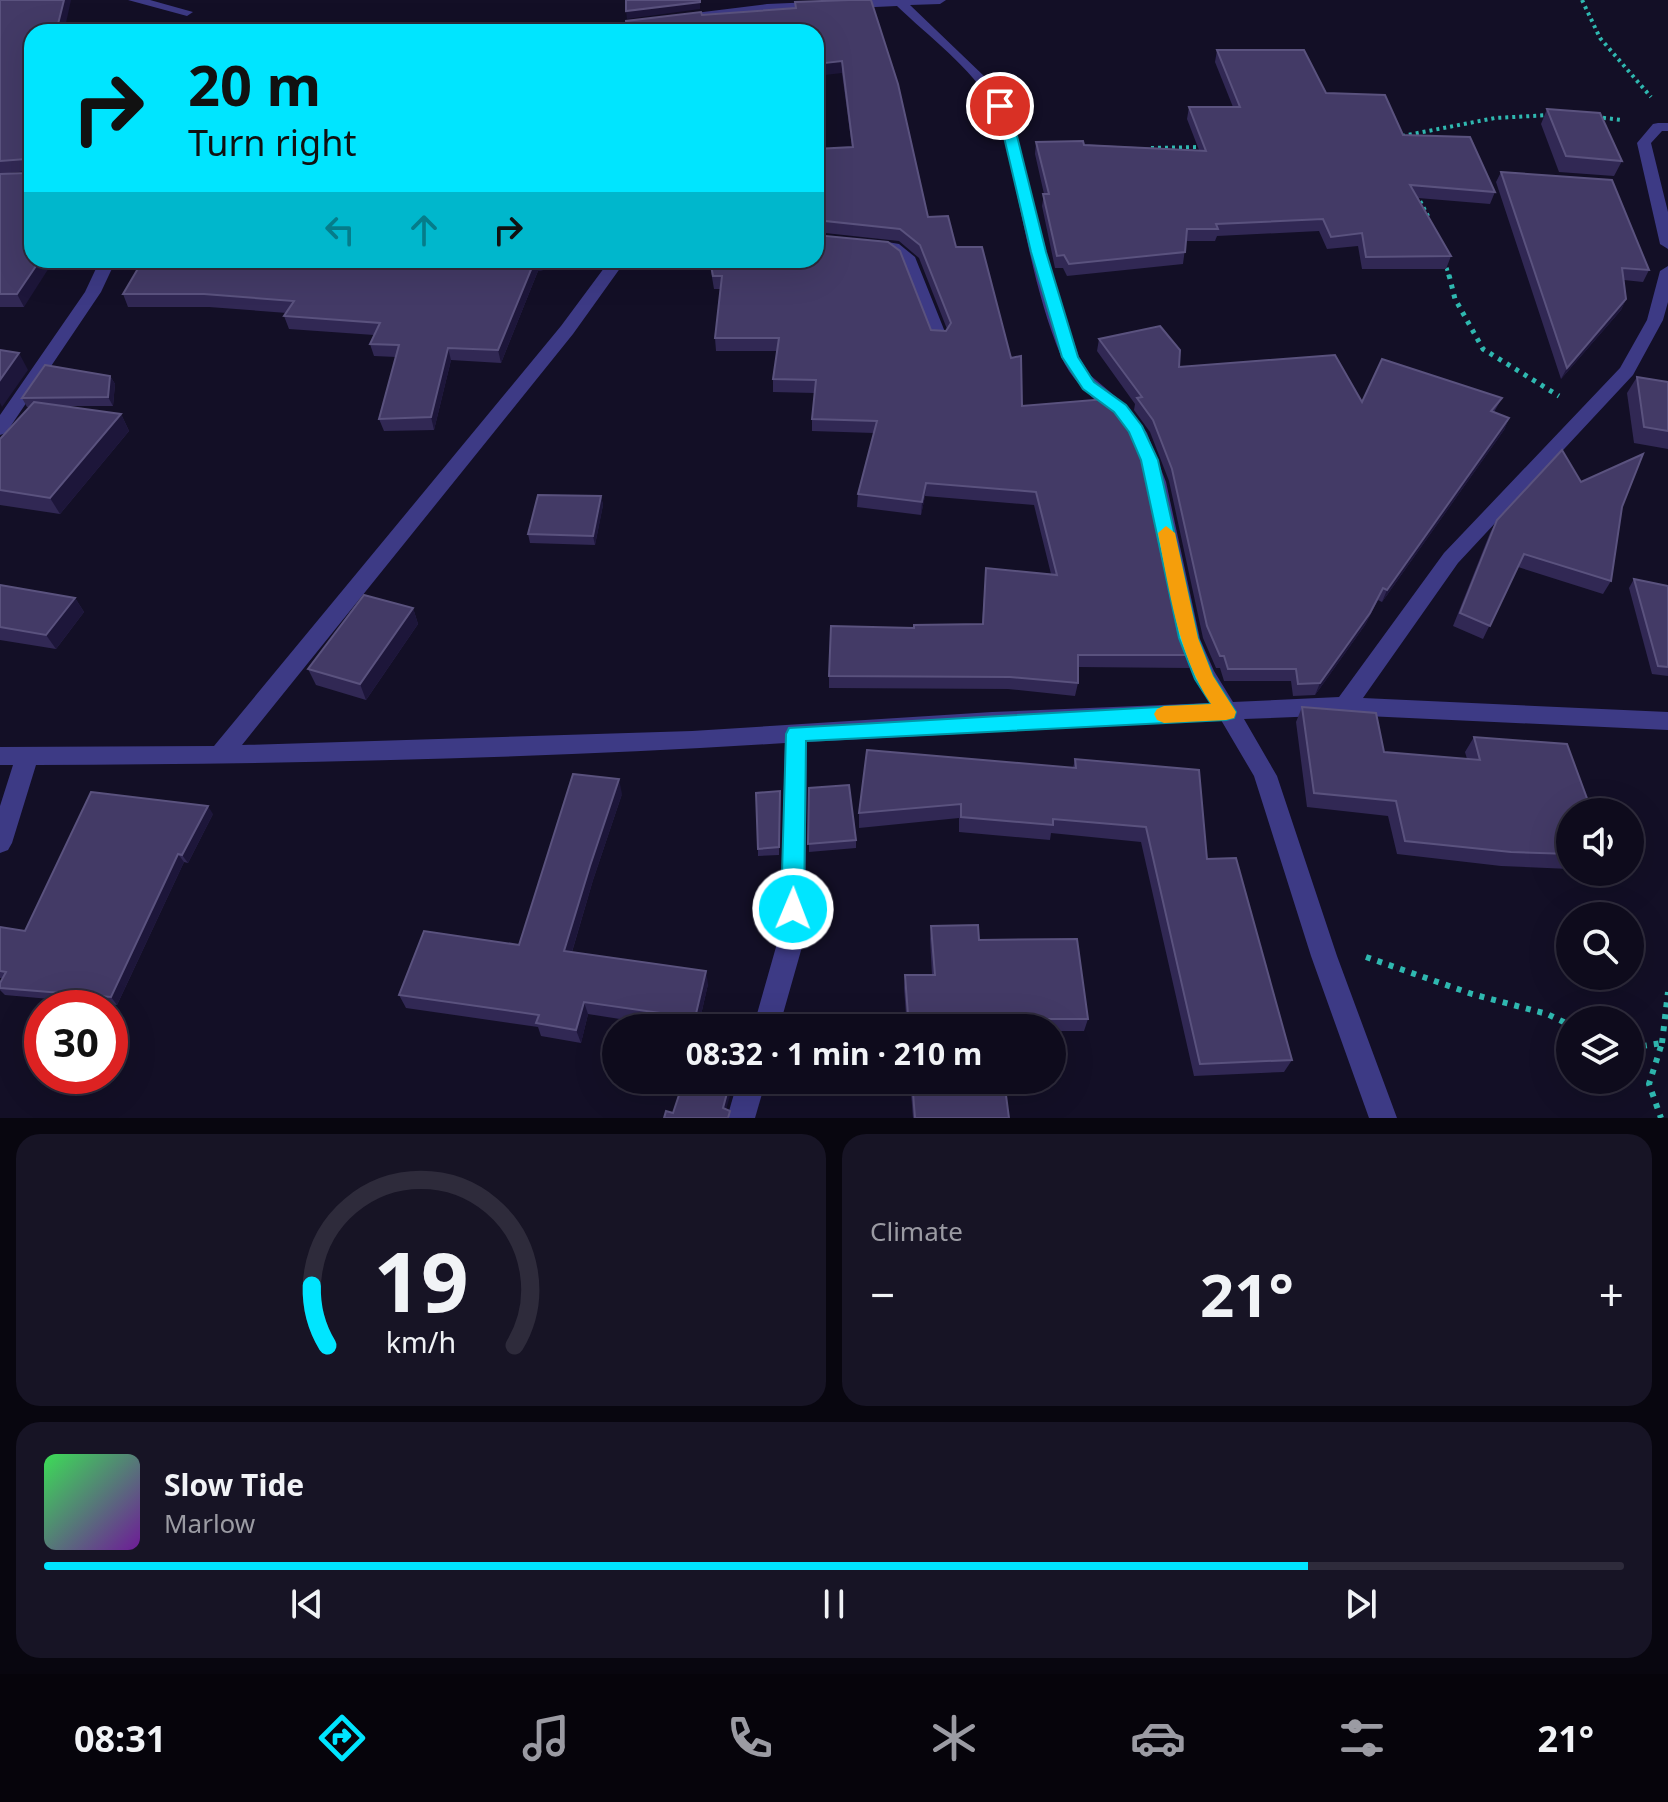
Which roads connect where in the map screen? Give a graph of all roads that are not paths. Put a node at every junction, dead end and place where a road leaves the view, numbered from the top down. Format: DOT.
graph roads {
  1 [pos="134,0"];
  2 [pos="940,0"];
  3 [pos="899,1"];
  4 [pos="187,11"];
  5 [pos="676,19"];
  6 [pos="660,21"];
  7 [pos="642,24"];
  8 [pos="1663,127"];
  9 [pos="865,244"];
  10 [pos="1668,244"];
  11 [pos="104,268"];
  12 [pos="612,268"];
  13 [pos="1668,271"];
  14 [pos="939,337"];
  15 [pos="0,429"];
  16 [pos="1345,706"];
  17 [pos="1226,712"];
  18 [pos="1668,721"];
  19 [pos="796,734"];
  20 [pos="28,755"];
  21 [pos="220,755"];
  22 [pos="0,756"];
  23 [pos="0,843"];
  24 [pos="770,1014"];
  25 [pos="748,1094"];
  26 [pos="741,1118"];
  27 [pos="1383,1118"];
  1 -- 4 [label="street"];
  2 -- 3 [label="street"];
  3 -- 5 [label="street"];
  3 -- 17 [label="street"];
  6 -- 7 [label="street"];
  8 -- 10 [label="street"];
  9 -- 14 [label="street"];
  11 -- 15 [label="street"];
  12 -- 21 [label="street"];
  13 -- 16 [label="street"];
  16 -- 17 [label="street"];
  16 -- 18 [label="street"];
  17 -- 19 [label="street"];
  17 -- 27 [label="street"];
  19 -- 21 [label="street"];
  19 -- 24 [label="street"];
  20 -- 21 [label="street"];
  20 -- 22 [label="street"];
  20 -- 23 [label="street"];
  25 -- 26 [label="street"];
}
